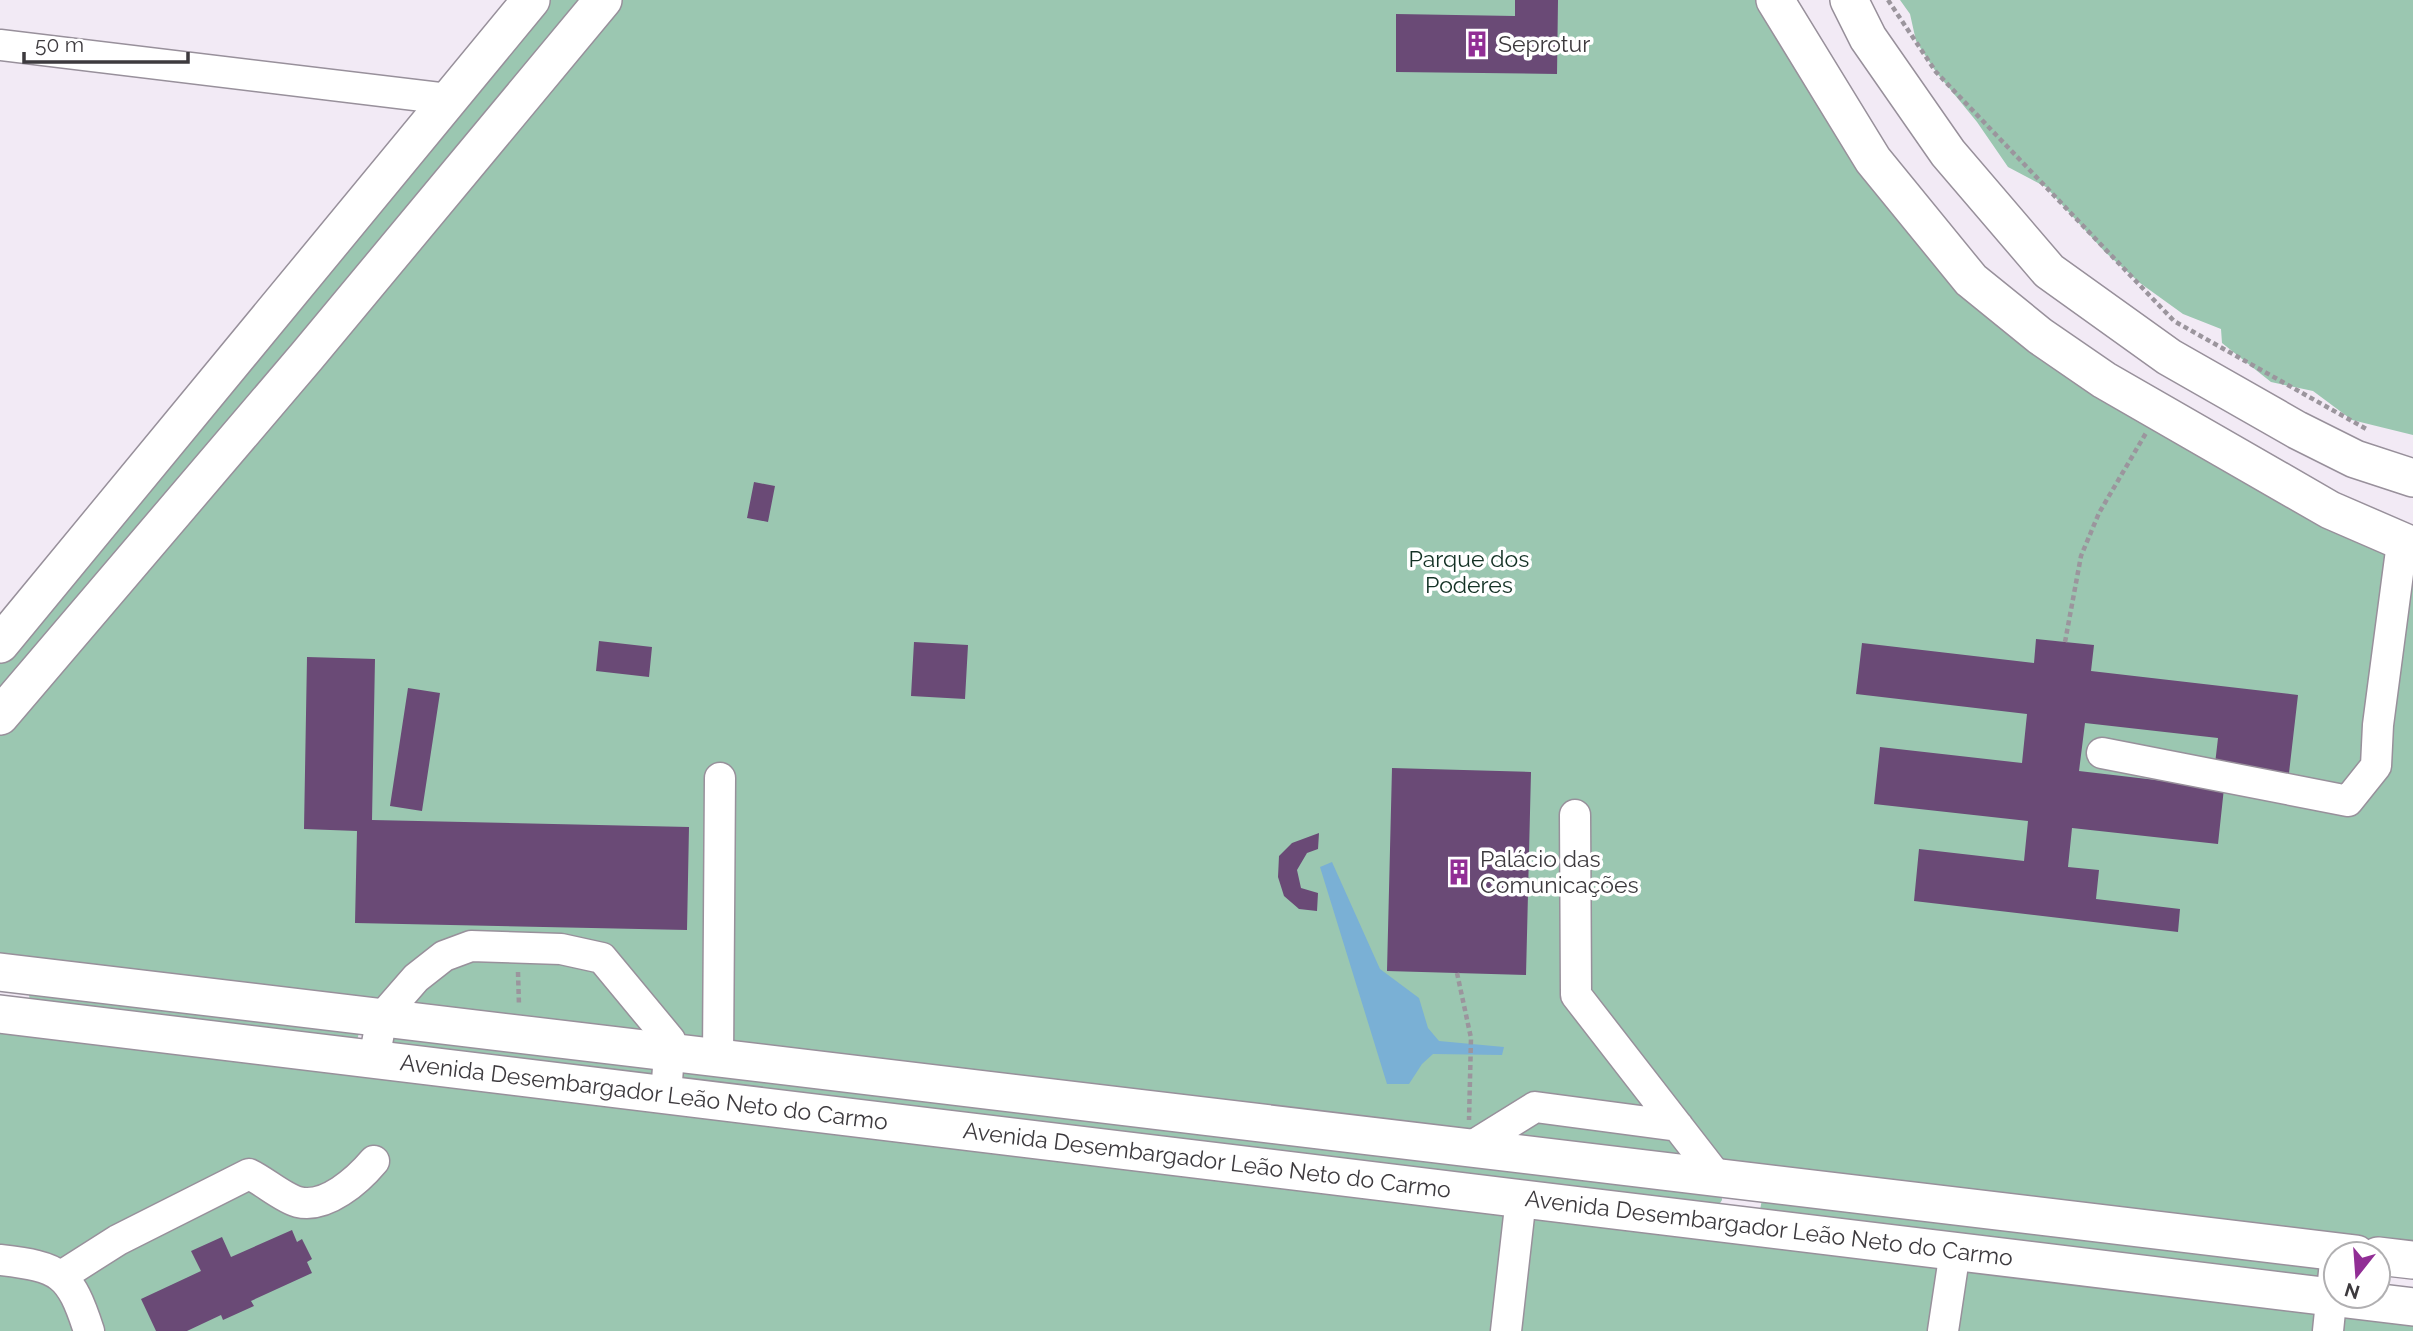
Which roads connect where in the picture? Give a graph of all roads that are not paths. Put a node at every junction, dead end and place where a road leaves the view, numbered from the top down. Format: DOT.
graph roads {
  1 [pos="531,0"];
  2 [pos="603,0"];
  3 [pos="1775,0"];
  4 [pos="1849,0"];
  5 [pos="0,45"];
  6 [pos="448,99"];
  7 [pos="2367,448"];
  8 [pos="2413,478"];
  9 [pos="2330,510"];
  10 [pos="2408,544"];
  11 [pos="0,644"];
  12 [pos="0,716"];
  13 [pos="2102,753"];
  14 [pos="720,778"];
  15 [pos="1574,816"];
  16 [pos="10,973"];
  17 [pos="7,1015"];
  18 [pos="382,1017"];
  19 [pos="670,1053"];
  20 [pos="374,1059"];
  21 [pos="718,1059"];
  22 [pos="666,1095"];
  23 [pos="1678,1126"];
  24 [pos="1469,1149"];
  25 [pos="374,1161"];
  26 [pos="1730,1180"];
  27 [pos="1521,1198"];
  28 [pos="1737,1227"];
  29 [pos="2322,1250"];
  30 [pos="1955,1251"];
  31 [pos="2392,1258"];
  32 [pos="0,1260"];
  33 [pos="2413,1260"];
  34 [pos="63,1275"];
  35 [pos="2413,1307"];
  36 [pos="2330,1314"];
  37 [pos="89,1331"];
  38 [pos="1506,1331"];
  39 [pos="1943,1331"];
  1 -- 6 [label="main road"];
  2 -- 12 [label="main road"];
  3 -- 9 [label="main road"];
  4 -- 7 [label="main road"];
  5 -- 6 [label="street"];
  6 -- 11 [label="main road"];
  7 -- 8 [label="main road"];
  7 -- 9 [label="main road"];
  9 -- 10 [label="main road"];
  10 -- 13 [label="street"];
  14 -- 21 [label="street"];
  15 -- 23 [label="street"];
  16 -- 17 [label="main road"];
  16 -- 18 [label="main road, Avenida Desembargador Leão Neto do Carmo"];
  17 -- 20 [label="main road, Avenida Desembargador Leão Neto do Carmo"];
  18 -- 19 [label="main road, Avenida Desembargador Leão Neto do Carmo"];
  18 -- 19 [label="street"];
  18 -- 20 [label="street"];
  19 -- 21 [label="main road, Avenida Desembargador Leão Neto do Carmo"];
  19 -- 22 [label="street"];
  20 -- 22 [label="main road, Avenida Desembargador Leão Neto do Carmo"];
  21 -- 24 [label="main road, Avenida Desembargador Leão Neto do Carmo"];
  22 -- 27 [label="main road, Avenida Desembargador Leão Neto do Carmo"];
  23 -- 24 [label="street"];
  23 -- 26 [label="street"];
  24 -- 26 [label="main road, Avenida Desembargador Leão Neto do Carmo"];
  25 -- 34 [label="street"];
  26 -- 28 [label="main road"];
  26 -- 29 [label="main road, Avenida Desembargador Leão Neto do Carmo"];
  27 -- 28 [label="main road, Avenida Desembargador Leão Neto do Carmo"];
  27 -- 38 [label="street"];
  28 -- 30 [label="main road, Avenida Desembargador Leão Neto do Carmo"];
  30 -- 36 [label="main road, Avenida Desembargador Leão Neto do Carmo"];
  30 -- 39 [label="street"];
  31 -- 33 [label="main road"];
  32 -- 34 [label="street"];
  34 -- 37 [label="street"];
  35 -- 36 [label="main road, Avenida Desembargador Leão Neto do Carmo"];
}
